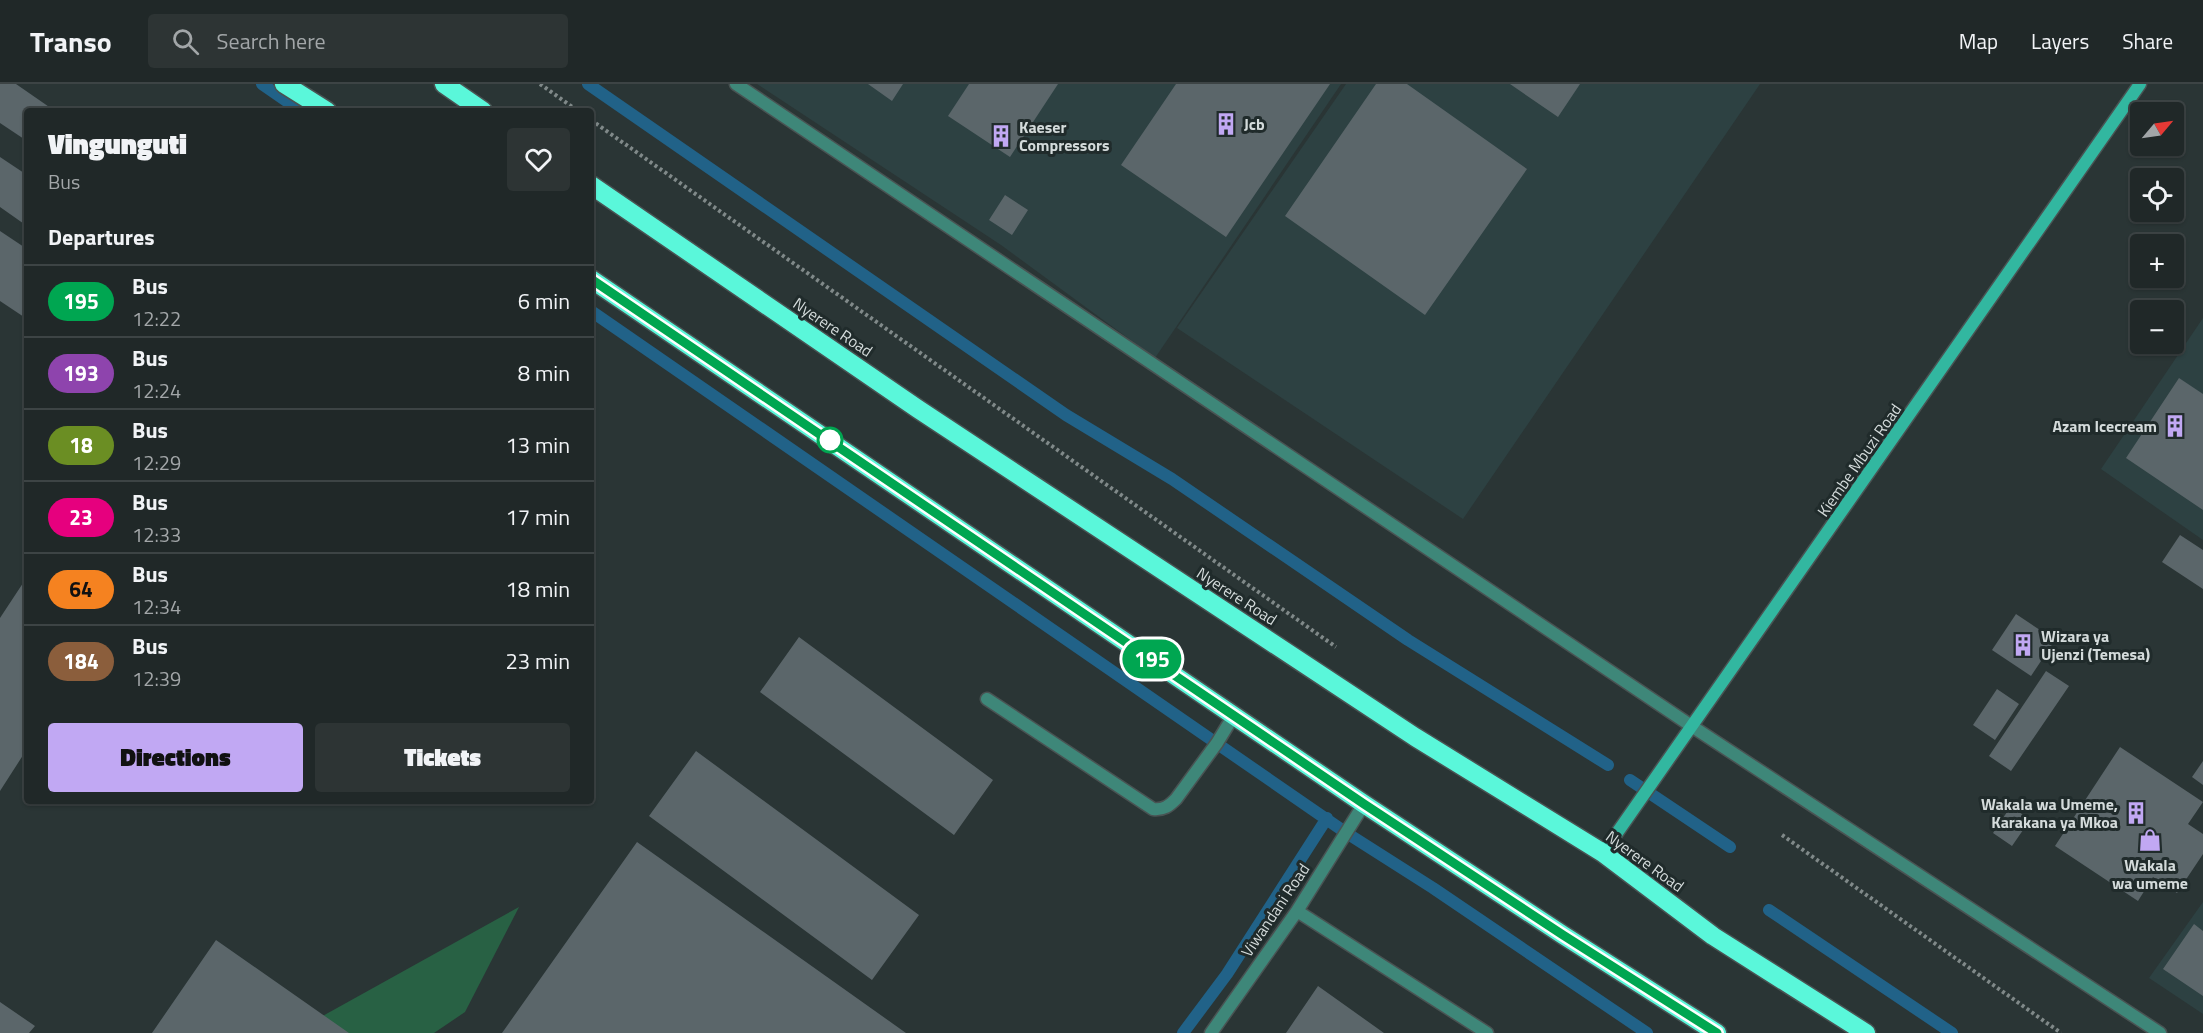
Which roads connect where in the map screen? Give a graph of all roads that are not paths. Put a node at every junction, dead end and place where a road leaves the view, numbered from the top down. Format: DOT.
graph roads {
  1 [pos="284,84"];
  2 [pos="444,84"];
  3 [pos="736,84"];
  4 [pos="2140,84"];
  5 [pos="322,108"];
  6 [pos="479,108"];
  7 [pos="594,187"];
  8 [pos="594,281"];
  9 [pos="987,699"];
  10 [pos="1234,715"];
  11 [pos="1693,727"];
  12 [pos="1364,804"];
  13 [pos="1603,853"];
  14 [pos="1297,911"];
  15 [pos="1211,1033"];
  16 [pos="1487,1033"];
  17 [pos="1717,1033"];
  18 [pos="1866,1033"];
  19 [pos="2160,1033"];
  1 -- 5 [label="highway"];
  2 -- 6 [label="highway"];
  3 -- 11 [label="street"];
  4 -- 11 [label="main road, Kiembe Mbuzi Road"];
  7 -- 13 [label="highway, Nyerere Road"];
  8 -- 10 [label="highway"];
  9 -- 10 [label="street"];
  10 -- 12 [label="highway"];
  11 -- 13 [label="main road, Kiembe Mbuzi Road"];
  11 -- 19 [label="street"];
  12 -- 14 [label="street, Viwandani Road"];
  12 -- 17 [label="highway"];
  13 -- 18 [label="highway, Nyerere Road"];
  14 -- 15 [label="street, Viwandani Road"];
  14 -- 16 [label="street"];
}
